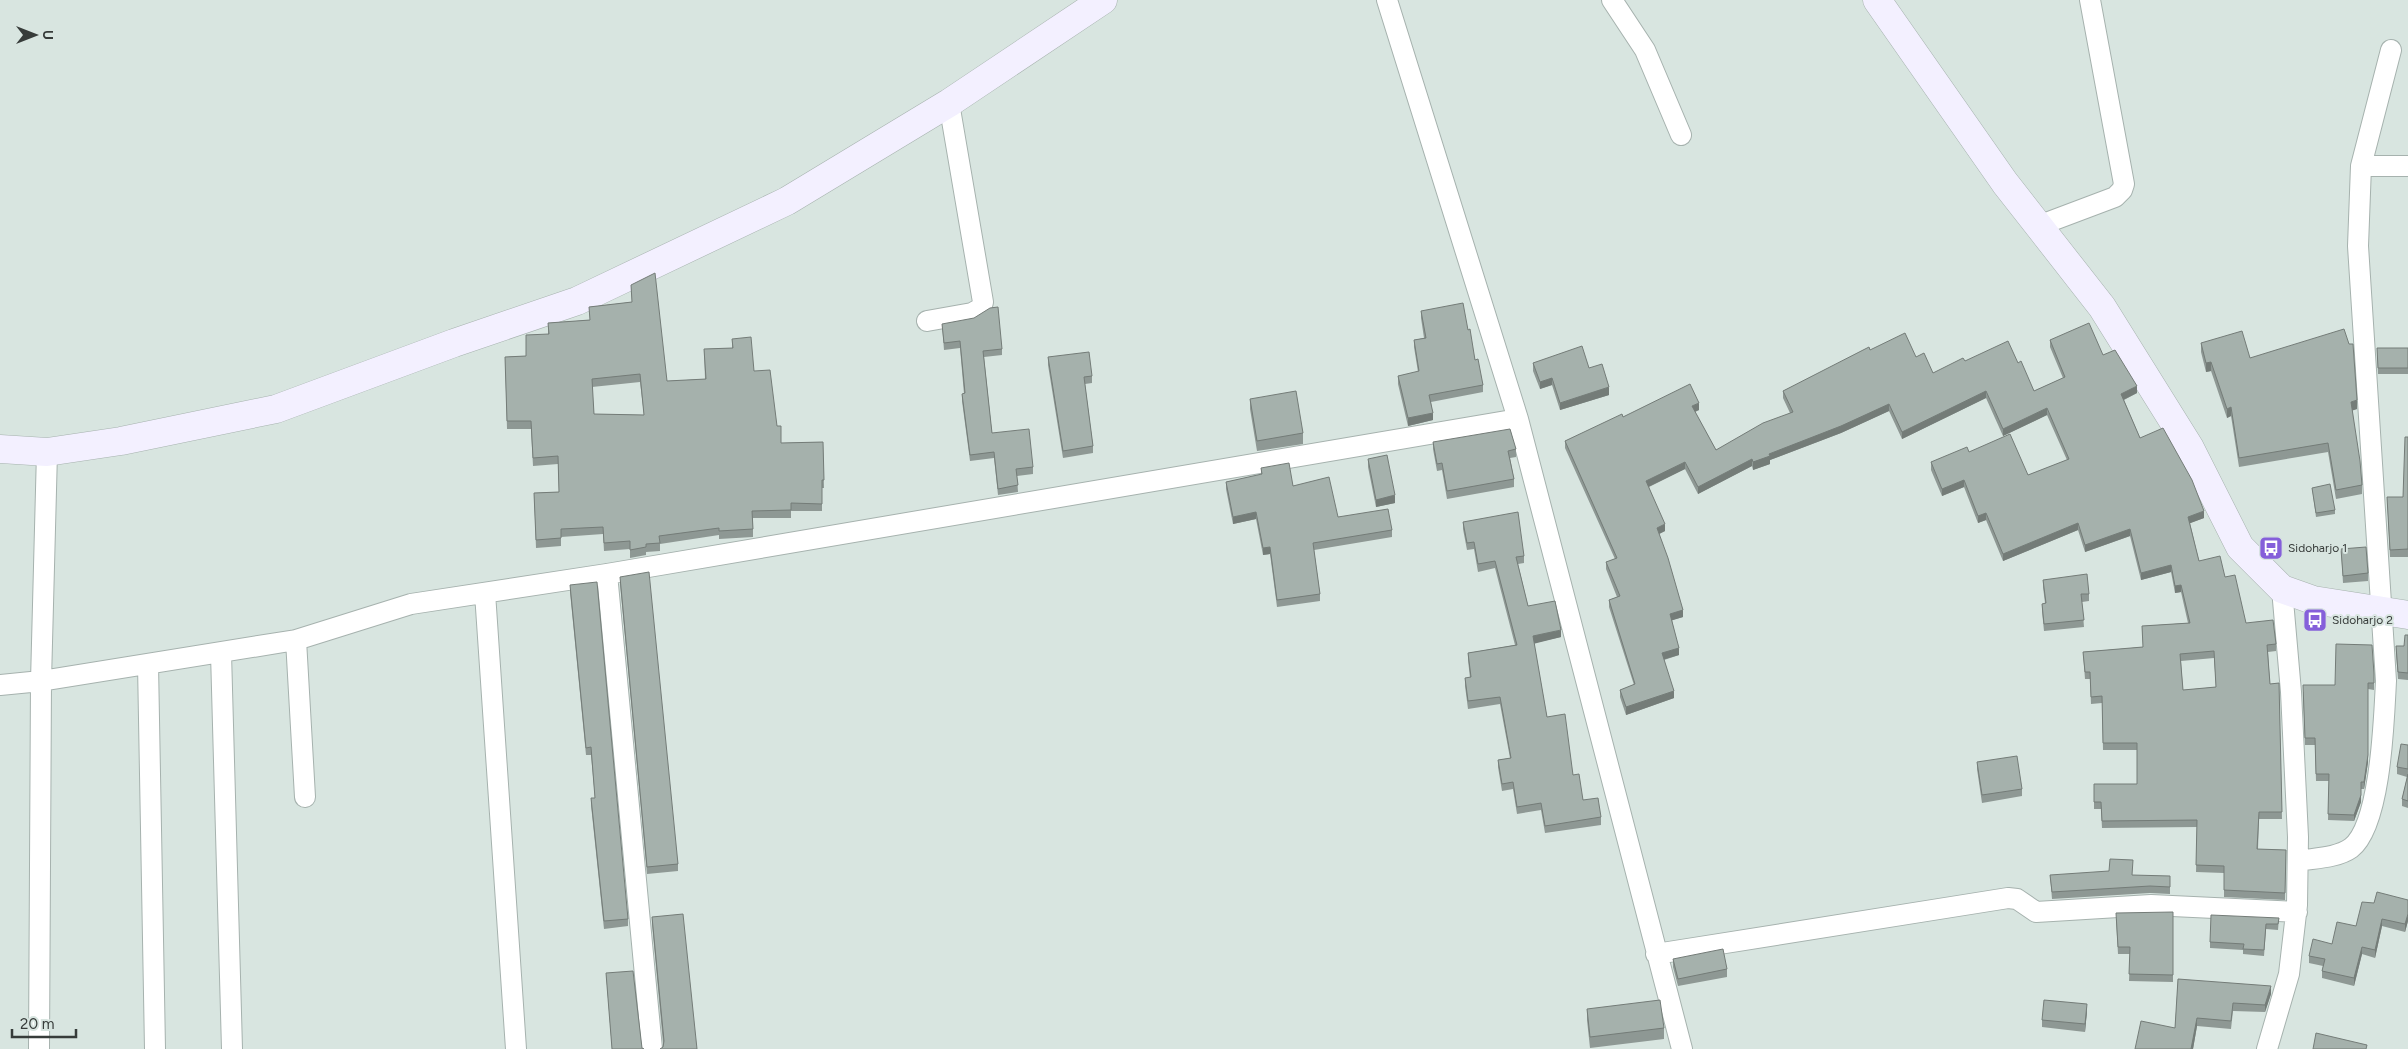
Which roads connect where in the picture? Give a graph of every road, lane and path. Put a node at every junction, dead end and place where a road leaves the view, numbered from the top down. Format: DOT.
graph roads {
  1 [pos="1103,0"];
  2 [pos="1387,0"];
  3 [pos="1612,0"];
  4 [pos="1877,0"];
  5 [pos="2090,0"];
  6 [pos="2391,50"];
  7 [pos="949,103"];
  8 [pos="1681,136"];
  9 [pos="2361,166"];
  10 [pos="2408,166"];
  11 [pos="2038,226"];
  12 [pos="927,321"];
  13 [pos="1518,419"];
  14 [pos="0,449"];
  15 [pos="47,452"];
  16 [pos="607,574"];
  17 [pos="2282,589"];
  18 [pos="485,593"];
  19 [pos="2380,610"];
  20 [pos="2408,615"];
  21 [pos="296,640"];
  22 [pos="221,653"];
  23 [pos="148,664"];
  24 [pos="41,681"];
  25 [pos="0,685"];
  26 [pos="305,797"];
  27 [pos="2298,861"];
  28 [pos="2297,912"];
  29 [pos="1656,954"];
  30 [pos="39,1049"];
  31 [pos="155,1049"];
  32 [pos="232,1049"];
  33 [pos="516,1049"];
  34 [pos="652,1049"];
  35 [pos="1682,1049"];
  36 [pos="2267,1049"];
  1 -- 7 [label="main road"];
  2 -- 13 [label="street"];
  3 -- 8 [label="street"];
  4 -- 11 [label="main road"];
  5 -- 11 [label="street"];
  6 -- 9 [label="street"];
  7 -- 12 [label="street"];
  7 -- 15 [label="main road"];
  9 -- 10 [label="street"];
  9 -- 19 [label="street"];
  11 -- 17 [label="main road"];
  13 -- 16 [label="street"];
  13 -- 29 [label="street"];
  14 -- 15 [label="main road"];
  15 -- 24 [label="street"];
  16 -- 18 [label="street"];
  16 -- 34 [label="street"];
  17 -- 19 [label="main road"];
  17 -- 27 [label="street"];
  18 -- 21 [label="street"];
  18 -- 33 [label="street"];
  19 -- 20 [label="main road"];
  19 -- 27 [label="street"];
  21 -- 22 [label="street"];
  21 -- 26 [label="street"];
  22 -- 23 [label="street"];
  22 -- 32 [label="street"];
  23 -- 24 [label="street"];
  23 -- 31 [label="street"];
  24 -- 25 [label="street"];
  24 -- 30 [label="street"];
  27 -- 28 [label="street"];
  28 -- 29 [label="street"];
  28 -- 36 [label="street"];
  29 -- 35 [label="street"];
}
